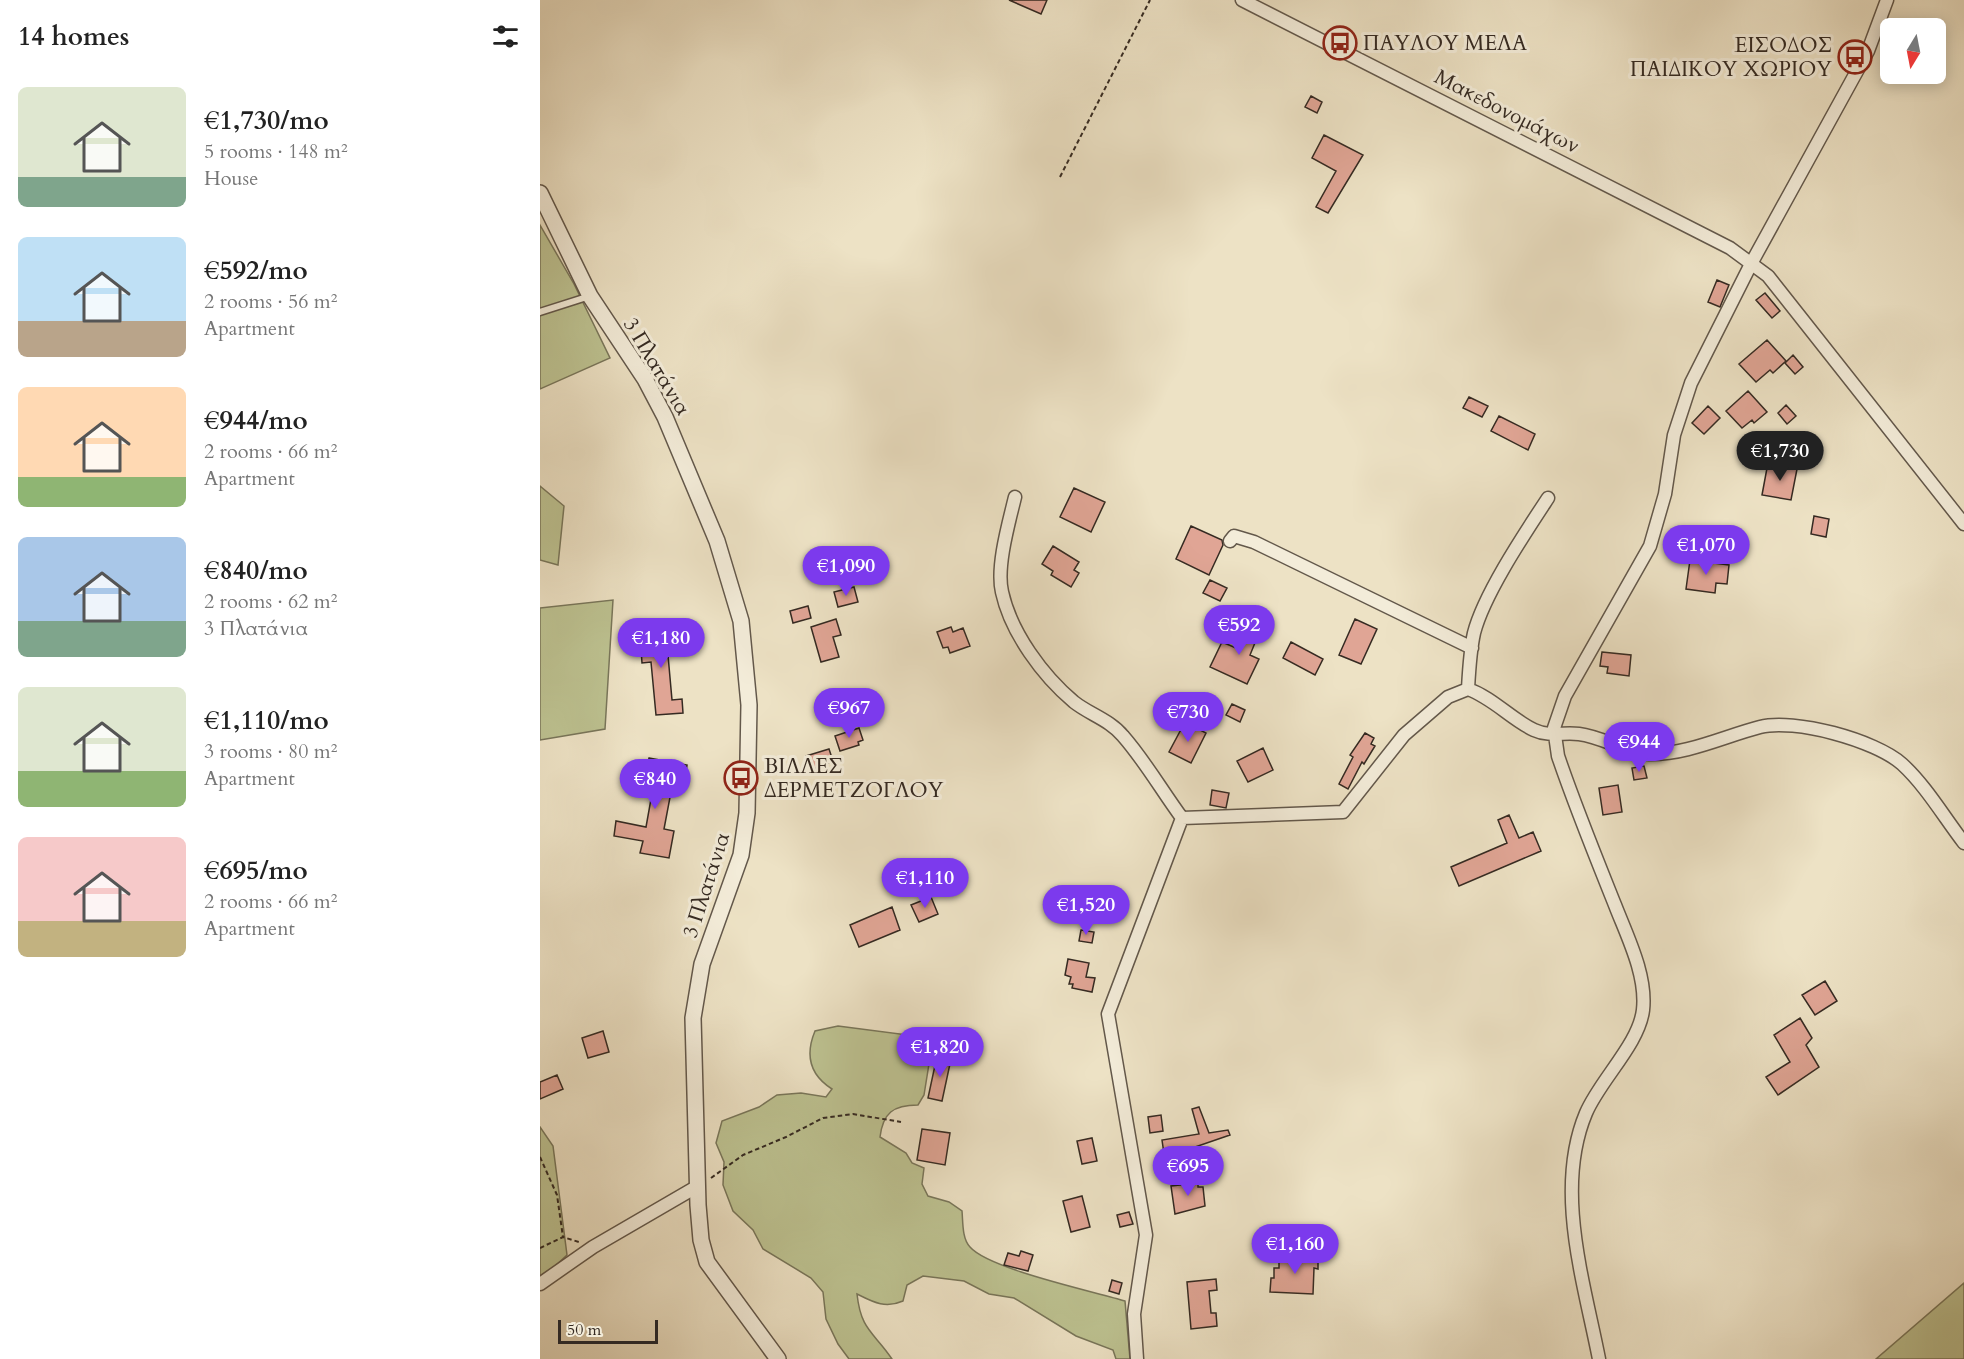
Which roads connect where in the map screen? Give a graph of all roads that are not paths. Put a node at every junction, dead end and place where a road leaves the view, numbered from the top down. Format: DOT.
graph roads {
  1 [pos="1242,0"];
  2 [pos="1887,0"];
  3 [pos="540,193"];
  4 [pos="1752,262"];
  5 [pos="590,296"];
  6 [pos="540,312"];
  7 [pos="1015,497"];
  8 [pos="1548,498"];
  9 [pos="1964,524"];
  10 [pos="1230,542"];
  11 [pos="1472,648"];
  12 [pos="1468,689"];
  13 [pos="1554,734"];
  14 [pos="1182,818"];
  15 [pos="1964,843"];
  16 [pos="698,1186"];
  17 [pos="540,1284"];
  18 [pos="778,1359"];
  19 [pos="1137,1359"];
  20 [pos="1599,1359"];
  1 -- 4 [label="street, Μακεδονομάχων"];
  2 -- 4 [label="street"];
  3 -- 5 [label="street, 3 Πλατάνια"];
  4 -- 9 [label="street, Μακεδονομάχων"];
  4 -- 13 [label="street"];
  5 -- 6 [label="lane"];
  5 -- 16 [label="street, 3 Πλατάνια"];
  7 -- 14 [label="street"];
  8 -- 11 [label="street"];
  10 -- 11 [label="street"];
  11 -- 12 [label="street"];
  12 -- 13 [label="street"];
  12 -- 14 [label="street"];
  13 -- 15 [label="street"];
  13 -- 20 [label="street"];
  14 -- 19 [label="street"];
  16 -- 17 [label="street"];
  16 -- 18 [label="street, 3 Πλατάνια"];
}
